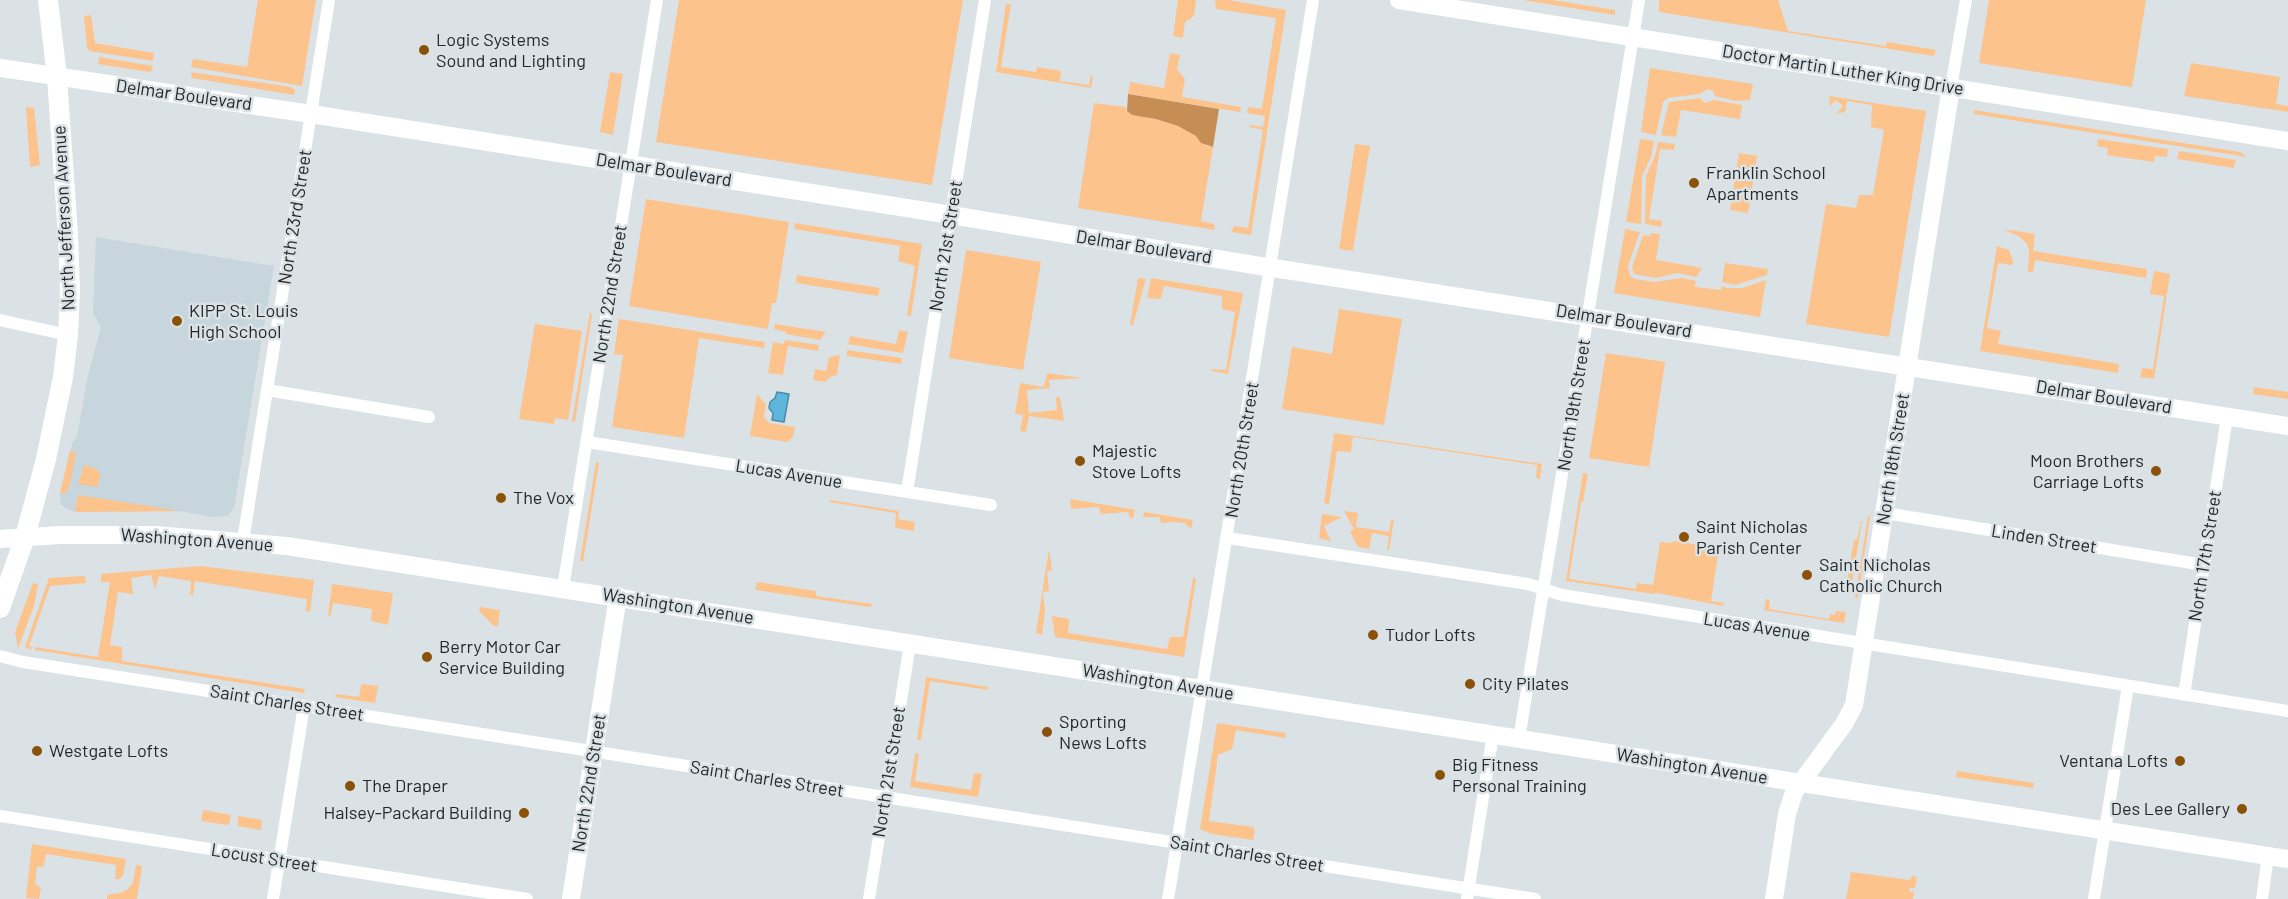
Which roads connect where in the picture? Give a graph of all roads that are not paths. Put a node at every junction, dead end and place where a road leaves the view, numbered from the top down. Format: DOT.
graph roads {
  1 [pos="48,0"];
  2 [pos="329,0"];
  3 [pos="657,0"];
  4 [pos="985,0"];
  5 [pos="1313,0"];
  6 [pos="1399,0"];
  7 [pos="1639,0"];
  8 [pos="1966,0"];
  9 [pos="1633,37"];
  10 [pos="0,68"];
  11 [pos="57,77"];
  12 [pos="1951,87"];
  13 [pos="311,114"];
  14 [pos="2288,141"];
  15 [pos="631,164"];
  16 [pos="951,215"];
  17 [pos="1271,268"];
  18 [pos="1588,316"];
  19 [pos="0,320"];
  20 [pos="68,335"];
  21 [pos="1908,366"];
  22 [pos="267,390"];
  23 [pos="429,417"];
  24 [pos="2227,417"];
  25 [pos="2288,426"];
  26 [pos="587,442"];
  27 [pos="907,492"];
  28 [pos="991,505"];
  29 [pos="1885,513"];
  30 [pos="26,537"];
  31 [pos="1228,538"];
  32 [pos="0,539"];
  33 [pos="243,541"];
  34 [pos="2204,565"];
  35 [pos="563,588"];
  36 [pos="1544,589"];
  37 [pos="618,597"];
  38 [pos="0,608"];
  39 [pos="910,644"];
  40 [pos="1863,644"];
  41 [pos="0,656"];
  42 [pos="2127,686"];
  43 [pos="1202,689"];
  44 [pos="2184,695"];
  45 [pos="304,706"];
  46 [pos="2288,711"];
  47 [pos="1493,734"];
  48 [pos="1519,739"];
  49 [pos="594,752"];
  50 [pos="1799,783"];
  51 [pos="885,798"];
  52 [pos="0,816"];
  53 [pos="2105,831"];
  54 [pos="1177,843"];
  55 [pos="2268,856"];
  56 [pos="2288,859"];
  57 [pos="279,861"];
  58 [pos="1467,894"];
  59 [pos="273,899"];
  60 [pos="528,899"];
  61 [pos="571,899"];
  62 [pos="869,899"];
  63 [pos="1168,899"];
  64 [pos="1535,899"];
  65 [pos="1774,899"];
  66 [pos="2094,899"];
  67 [pos="2262,899"];
  1 -- 11 [label="main road, North Jefferson Avenue"];
  2 -- 13 [label="street, North 23rd Street"];
  3 -- 15 [label="street, North 22nd Street"];
  4 -- 16 [label="street, North 21st Street"];
  5 -- 17 [label="street, North 20th Street"];
  6 -- 9 [label="street, Doctor Martin Luther King Drive"];
  7 -- 9 [label="street, North 19th Street"];
  8 -- 12 [label="street, North 18th Street"];
  9 -- 12 [label="street, Doctor Martin Luther King Drive"];
  9 -- 18 [label="street, North 19th Street"];
  10 -- 11 [label="street, Delmar Boulevard"];
  11 -- 13 [label="street, Delmar Boulevard"];
  11 -- 20 [label="main road, North Jefferson Avenue"];
  12 -- 14 [label="street, Doctor Martin Luther King Drive"];
  12 -- 21 [label="street, North 18th Street"];
  13 -- 15 [label="street, Delmar Boulevard"];
  13 -- 22 [label="street, North 23rd Street"];
  15 -- 16 [label="street, Delmar Boulevard"];
  15 -- 26 [label="street, North 22nd Street"];
  16 -- 17 [label="street, Delmar Boulevard"];
  16 -- 27 [label="street, North 21st Street"];
  17 -- 18 [label="street, Delmar Boulevard"];
  17 -- 31 [label="street, North 20th Street"];
  18 -- 21 [label="street, Delmar Boulevard"];
  18 -- 36 [label="street, North 19th Street"];
  19 -- 20 [label="street"];
  20 -- 30 [label="main road, North Jefferson Avenue"];
  21 -- 24 [label="street, Delmar Boulevard"];
  21 -- 29 [label="street, North 18th Street"];
  22 -- 23 [label="street"];
  22 -- 33 [label="street, North 23rd Street"];
  24 -- 25 [label="street, Delmar Boulevard"];
  24 -- 34 [label="street, North 17th Street"];
  26 -- 27 [label="street, Lucas Avenue"];
  26 -- 35 [label="street, North 22nd Street"];
  27 -- 28 [label="street, Lucas Avenue"];
  29 -- 34 [label="street, Linden Street"];
  29 -- 40 [label="street, North 18th Street"];
  30 -- 32 [label="street, Washington Avenue"];
  30 -- 33 [label="street, Washington Avenue"];
  30 -- 38 [label="main road, North Jefferson Avenue"];
  31 -- 36 [label="street, Lucas Avenue"];
  31 -- 43 [label="street, North 20th Street"];
  33 -- 35 [label="street, Washington Avenue"];
  34 -- 44 [label="street, North 17th Street"];
  35 -- 37 [label="street, Washington Avenue"];
  36 -- 40 [label="street, Lucas Avenue"];
  36 -- 48 [label="street, North 19th Street"];
  37 -- 39 [label="street, Washington Avenue"];
  37 -- 49 [label="street, North 22nd Street"];
  39 -- 43 [label="street, Washington Avenue"];
  39 -- 51 [label="street, North 21st Street"];
  40 -- 42 [label="street, Lucas Avenue"];
  40 -- 50 [label="street, North 18th Street"];
  41 -- 45 [label="street, Saint Charles Street"];
  42 -- 44 [label="street, Lucas Avenue"];
  42 -- 53 [label="street"];
  43 -- 47 [label="street, Washington Avenue"];
  43 -- 54 [label="street, North 20th Street"];
  44 -- 46 [label="street, Lucas Avenue"];
  45 -- 49 [label="street, Saint Charles Street"];
  45 -- 57 [label="street"];
  47 -- 48 [label="street, Washington Avenue"];
  47 -- 58 [label="street"];
  48 -- 50 [label="street, Washington Avenue"];
  49 -- 51 [label="street, Saint Charles Street"];
  49 -- 61 [label="street, North 22nd Street"];
  50 -- 53 [label="street, Washington Avenue"];
  50 -- 65 [label="street, North 18th Street"];
  51 -- 54 [label="street, Saint Charles Street"];
  51 -- 62 [label="street, North 21st Street"];
  52 -- 57 [label="street, Locust Street"];
  53 -- 55 [label="street, Washington Avenue"];
  53 -- 66 [label="street"];
  54 -- 58 [label="street, Saint Charles Street"];
  54 -- 63 [label="street, North 20th Street"];
  55 -- 56 [label="street, Washington Avenue"];
  55 -- 67 [label="street"];
  57 -- 59 [label="street"];
  57 -- 60 [label="street, Locust Street"];
  58 -- 64 [label="street, Saint Charles Street"];
}
